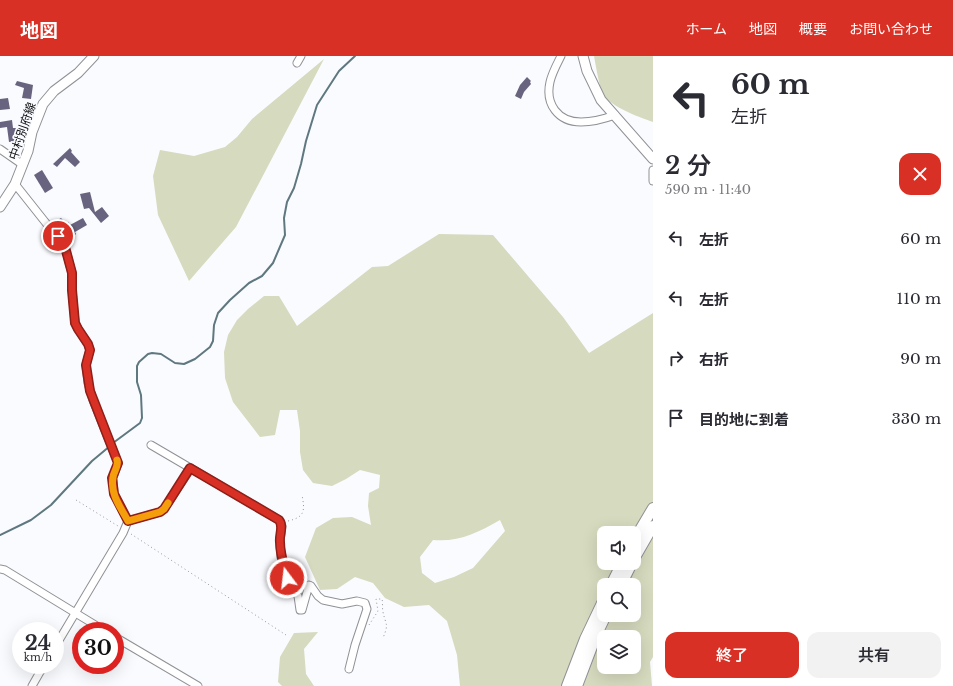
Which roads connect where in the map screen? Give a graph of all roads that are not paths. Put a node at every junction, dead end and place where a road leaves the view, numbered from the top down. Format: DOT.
graph roads {
  1 [pos="94,56"];
  2 [pos="301,56"];
  3 [pos="561,56"];
  4 [pos="583,56"];
  5 [pos="297,64"];
  6 [pos="615,115"];
  7 [pos="0,149"];
  8 [pos="653,159"];
  9 [pos="23,165"];
  10 [pos="653,170"];
  11 [pos="653,181"];
  12 [pos="16,184"];
  13 [pos="0,207"];
  14 [pos="151,445"];
  15 [pos="190,468"];
  16 [pos="653,508"];
  17 [pos="128,521"];
  18 [pos="653,526"];
  19 [pos="641,528"];
  20 [pos="641,546"];
  21 [pos="0,569"];
  22 [pos="75,614"];
  23 [pos="597,614"];
  24 [pos="89,622"];
  25 [pos="603,622"];
  26 [pos="64,632"];
  27 [pos="124,642"];
  28 [pos="349,669"];
  29 [pos="39,674"];
  30 [pos="32,686"];
  31 [pos="198,686"];
  32 [pos="567,686"];
  33 [pos="577,686"];
  1 -- 9 [label="main road, 中村別府線"];
  2 -- 5 [label="street"];
  3 -- 6 [label="street"];
  4 -- 6 [label="main road"];
  6 -- 8 [label="main road"];
  7 -- 9 [label="street"];
  9 -- 12 [label="main road, 中村別府線"];
  10 -- 11 [label="street"];
  12 -- 13 [label="main road, 中村別府線"];
  12 -- 17 [label="street"];
  14 -- 15 [label="street"];
  15 -- 17 [label="street"];
  15 -- 28 [label="street"];
  16 -- 19 [label="highway"];
  17 -- 22 [label="street"];
  18 -- 20 [label="highway"];
  21 -- 22 [label="street"];
  22 -- 24 [label="street"];
  22 -- 26 [label="street"];
  23 -- 32 [label="highway"];
  25 -- 33 [label="highway"];
  27 -- 31 [label="street"];
  29 -- 30 [label="street"];
}
